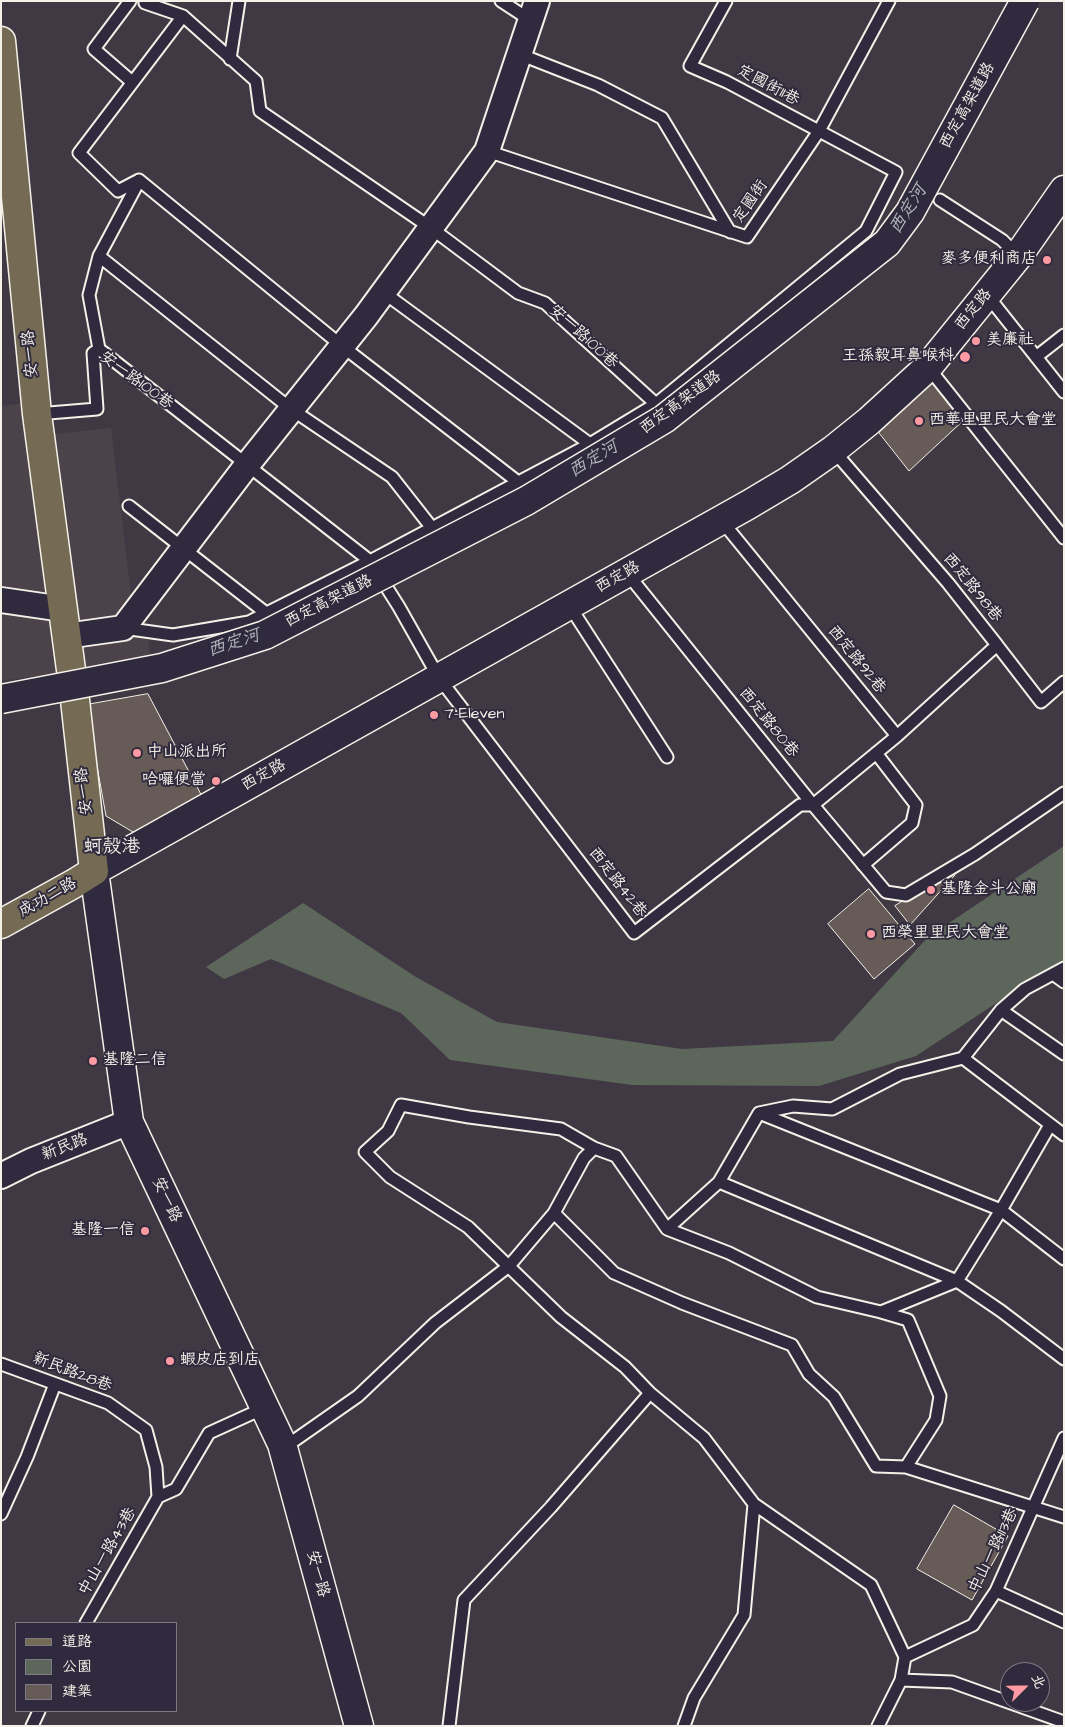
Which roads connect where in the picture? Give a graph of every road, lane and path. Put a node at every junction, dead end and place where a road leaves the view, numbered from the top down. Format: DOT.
graph roads {
  1 [pos="130,1"];
  2 [pos="239,1"];
  3 [pos="501,1"];
  4 [pos="726,1"];
  5 [pos="889,1"];
  6 [pos="1025,1"];
  7 [pos="144,3"];
  8 [pos="533,11"];
  9 [pos="184,16"];
  10 [pos="1,41"];
  11 [pos="519,54"];
  12 [pos="230,59"];
  13 [pos="132,82"];
  14 [pos="820,131"];
  15 [pos="487,151"];
  16 [pos="139,180"];
  17 [pos="1064,190"];
  18 [pos="940,200"];
  19 [pos="431,228"];
  20 [pos="730,232"];
  21 [pos="99,256"];
  22 [pos="1018,256"];
  23 [pos="383,292"];
  24 [pos="987,294"];
  25 [pos="1064,335"];
  26 [pos="342,346"];
  27 [pos="99,349"];
  28 [pos="1036,357"];
  29 [pos="928,367"];
  30 [pos="1064,392"];
  31 [pos="656,404"];
  32 [pos="291,409"];
  33 [pos="37,414"];
  34 [pos="590,444"];
  35 [pos="833,450"];
  36 [pos="247,465"];
  37 [pos="518,482"];
  38 [pos="129,506"];
  39 [pos="721,520"];
  40 [pos="432,528"];
  41 [pos="1064,538"];
  42 [pos="183,548"];
  43 [pos="370,562"];
  44 [pos="627,573"];
  45 [pos="1,600"];
  46 [pos="569,605"];
  47 [pos="63,609"];
  48 [pos="266,613"];
  49 [pos="122,628"];
  50 [pos="66,636"];
  51 [pos="996,645"];
  52 [pos="439,678"];
  53 [pos="1064,682"];
  54 [pos="1,699"];
  55 [pos="897,736"];
  56 [pos="876,753"];
  57 [pos="667,757"];
  58 [pos="1064,793"];
  59 [pos="813,805"];
  60 [pos="863,865"];
  61 [pos="94,871"];
  62 [pos="1,924"];
  63 [pos="1064,968"];
  64 [pos="1053,974"];
  65 [pos="1064,982"];
  66 [pos="1001,1010"];
  67 [pos="1064,1054"];
  68 [pos="963,1058"];
  69 [pos="759,1113"];
  70 [pos="129,1122"];
  71 [pos="1050,1125"];
  72 [pos="1064,1134"];
  73 [pos="594,1148"];
  74 [pos="1,1176"];
  75 [pos="719,1182"];
  76 [pos="1001,1210"];
  77 [pos="554,1213"];
  78 [pos="667,1229"];
  79 [pos="1064,1259"];
  80 [pos="509,1266"];
  81 [pos="957,1281"];
  82 [pos="881,1312"];
  83 [pos="1064,1359"];
  84 [pos="1,1364"];
  85 [pos="56,1384"];
  86 [pos="650,1394"];
  87 [pos="264,1408"];
  88 [pos="1064,1438"];
  89 [pos="282,1444"];
  90 [pos="906,1467"];
  91 [pos="158,1497"];
  92 [pos="754,1504"];
  93 [pos="1033,1506"];
  94 [pos="1,1514"];
  95 [pos="1064,1516"];
  96 [pos="996,1591"];
  97 [pos="87,1622"];
  98 [pos="1064,1622"];
  99 [pos="905,1657"];
  100 [pos="901,1680"];
  101 [pos="39,1712"];
  102 [pos="1064,1722"];
  103 [pos="32,1726"];
  104 [pos="359,1726"];
  105 [pos="449,1726"];
  106 [pos="684,1726"];
  107 [pos="878,1726"];
  1 -- 13 [label="lane"];
  2 -- 12 [label="lane"];
  3 -- 8 [label="lane"];
  4 -- 14 [label="lane, 定國街11巷"];
  5 -- 14 [label="lane, 定國街"];
  6 -- 54 [label="street, 西定高架道路, bridge"];
  7 -- 9 [label="lane, 安一路100巷"];
  8 -- 11 [label="street"];
  9 -- 12 [label="lane, 安一路100巷"];
  9 -- 13 [label="lane"];
  10 -- 33 [label="main road, 安一路"];
  11 -- 15 [label="street"];
  11 -- 20 [label="lane"];
  12 -- 19 [label="lane, 安一路100巷"];
  13 -- 16 [label="lane"];
  14 -- 20 [label="lane, 定國街"];
  14 -- 31 [label="lane, 定國街11巷"];
  15 -- 19 [label="street"];
  15 -- 20 [label="lane, 定國街"];
  16 -- 21 [label="lane"];
  16 -- 26 [label="lane"];
  17 -- 22 [label="street, 西定路"];
  18 -- 22 [label="lane"];
  19 -- 23 [label="street"];
  19 -- 31 [label="lane, 安一路100巷"];
  21 -- 27 [label="lane"];
  21 -- 32 [label="lane"];
  22 -- 24 [label="street, 西定路"];
  23 -- 26 [label="street"];
  23 -- 34 [label="lane"];
  24 -- 28 [label="lane"];
  24 -- 29 [label="street, 西定路"];
  25 -- 28 [label="lane"];
  26 -- 32 [label="street"];
  26 -- 37 [label="lane"];
  27 -- 33 [label="lane, 安一路100巷"];
  27 -- 36 [label="lane, 安一路100巷"];
  28 -- 30 [label="lane"];
  29 -- 35 [label="street, 西定路"];
  29 -- 41 [label="lane"];
  31 -- 34 [label="lane"];
  32 -- 36 [label="street"];
  32 -- 40 [label="lane"];
  33 -- 47 [label="main road, 安一路"];
  34 -- 37 [label="lane"];
  35 -- 39 [label="street, 西定路"];
  35 -- 51 [label="lane, 西定路98巷"];
  36 -- 42 [label="street"];
  36 -- 43 [label="lane, 安一路100巷"];
  37 -- 40 [label="lane"];
  38 -- 42 [label="lane"];
  39 -- 44 [label="street, 西定路"];
  39 -- 55 [label="lane, 西定路92巷"];
  40 -- 43 [label="lane"];
  42 -- 48 [label="lane"];
  42 -- 49 [label="street"];
  43 -- 48 [label="lane"];
  43 -- 52 [label="lane, 安一路100巷"];
  44 -- 46 [label="street, 西定路"];
  44 -- 59 [label="lane, 西定路80巷"];
  45 -- 47 [label="street"];
  46 -- 52 [label="street, 西定路"];
  46 -- 57 [label="lane"];
  47 -- 50 [label="main road, 安一路"];
  48 -- 49 [label="lane"];
  49 -- 50 [label="street"];
  50 -- 61 [label="main road, 安一路"];
  51 -- 53 [label="lane"];
  51 -- 55 [label="lane, 西定路98巷"];
  52 -- 59 [label="lane, 西定路42巷"];
  52 -- 61 [label="street, 西定路"];
  55 -- 56 [label="lane"];
  56 -- 59 [label="lane"];
  56 -- 60 [label="lane"];
  58 -- 60 [label="lane, 西定路80巷"];
  59 -- 60 [label="lane, 西定路80巷"];
  61 -- 62 [label="main road, 成功二路"];
  61 -- 70 [label="street, 安一路"];
  63 -- 64 [label="lane"];
  64 -- 65 [label="lane"];
  64 -- 66 [label="lane"];
  66 -- 67 [label="lane"];
  66 -- 68 [label="lane"];
  68 -- 69 [label="lane"];
  68 -- 71 [label="lane"];
  69 -- 75 [label="lane"];
  69 -- 76 [label="lane"];
  70 -- 74 [label="street, 新民路"];
  70 -- 87 [label="street, 安一路"];
  71 -- 72 [label="lane"];
  71 -- 76 [label="lane"];
  73 -- 77 [label="lane"];
  73 -- 78 [label="lane"];
  73 -- 80 [label="lane"];
  75 -- 78 [label="lane"];
  75 -- 81 [label="lane"];
  76 -- 79 [label="lane"];
  76 -- 81 [label="lane"];
  77 -- 80 [label="lane"];
  77 -- 90 [label="lane"];
  78 -- 82 [label="lane"];
  80 -- 86 [label="lane"];
  80 -- 89 [label="lane"];
  81 -- 82 [label="lane"];
  81 -- 83 [label="lane"];
  82 -- 90 [label="lane"];
  84 -- 85 [label="lane, 新民路28巷"];
  85 -- 91 [label="lane, 新民路28巷"];
  85 -- 94 [label="lane"];
  86 -- 92 [label="lane"];
  86 -- 105 [label="lane"];
  87 -- 89 [label="street, 安一路"];
  87 -- 91 [label="lane"];
  88 -- 93 [label="lane, 中山一路113巷"];
  89 -- 104 [label="street, 安一路"];
  90 -- 93 [label="lane"];
  91 -- 97 [label="lane, 中山一路43巷"];
  92 -- 99 [label="lane"];
  92 -- 106 [label="lane"];
  93 -- 95 [label="lane"];
  93 -- 96 [label="lane, 中山一路113巷"];
  96 -- 98 [label="lane"];
  96 -- 99 [label="lane, 中山一路113巷"];
  99 -- 100 [label="lane"];
  100 -- 102 [label="lane"];
  100 -- 107 [label="lane"];
  101 -- 103 [label="lane"];
}
